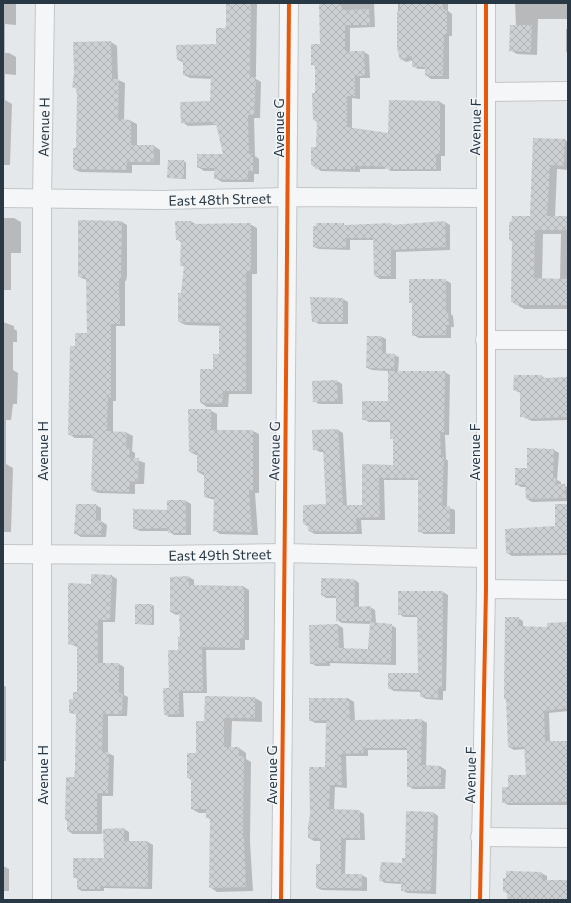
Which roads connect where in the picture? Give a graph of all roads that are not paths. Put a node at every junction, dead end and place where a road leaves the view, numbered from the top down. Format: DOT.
graph roads {
  1 [pos="45,3"];
  2 [pos="289,3"];
  3 [pos="486,3"];
  4 [pos="486,92"];
  5 [pos="568,92"];
  6 [pos="289,197"];
  7 [pos="3,198"];
  8 [pos="42,198"];
  9 [pos="485,198"];
  10 [pos="485,340"];
  11 [pos="568,340"];
  12 [pos="284,553"];
  13 [pos="3,554"];
  14 [pos="42,554"];
  15 [pos="485,558"];
  16 [pos="486,589"];
  17 [pos="568,590"];
  18 [pos="480,837"];
  19 [pos="568,838"];
  20 [pos="42,900"];
  21 [pos="281,900"];
  22 [pos="480,900"];
  1 -- 8 [label="street, Avenue H"];
  2 -- 6 [label="street, Avenue G"];
  3 -- 4 [label="street, Avenue F"];
  4 -- 5 [label="street"];
  4 -- 9 [label="street, Avenue F"];
  6 -- 8 [label="street, East 48th Street"];
  6 -- 9 [label="street, East 48th Street"];
  6 -- 12 [label="street, Avenue G"];
  7 -- 8 [label="street, East 48th Street"];
  8 -- 14 [label="street, Avenue H"];
  9 -- 10 [label="street, Avenue F"];
  10 -- 11 [label="street"];
  10 -- 15 [label="street, Avenue F"];
  12 -- 14 [label="street, East 49th Street"];
  12 -- 15 [label="street, East 49th Street"];
  12 -- 21 [label="street, Avenue G"];
  13 -- 14 [label="street, East 49th Street"];
  14 -- 20 [label="street, Avenue H"];
  15 -- 16 [label="street, Avenue F"];
  16 -- 17 [label="street"];
  16 -- 18 [label="street, Avenue F"];
  18 -- 19 [label="street"];
  18 -- 22 [label="street, Avenue F"];
}
